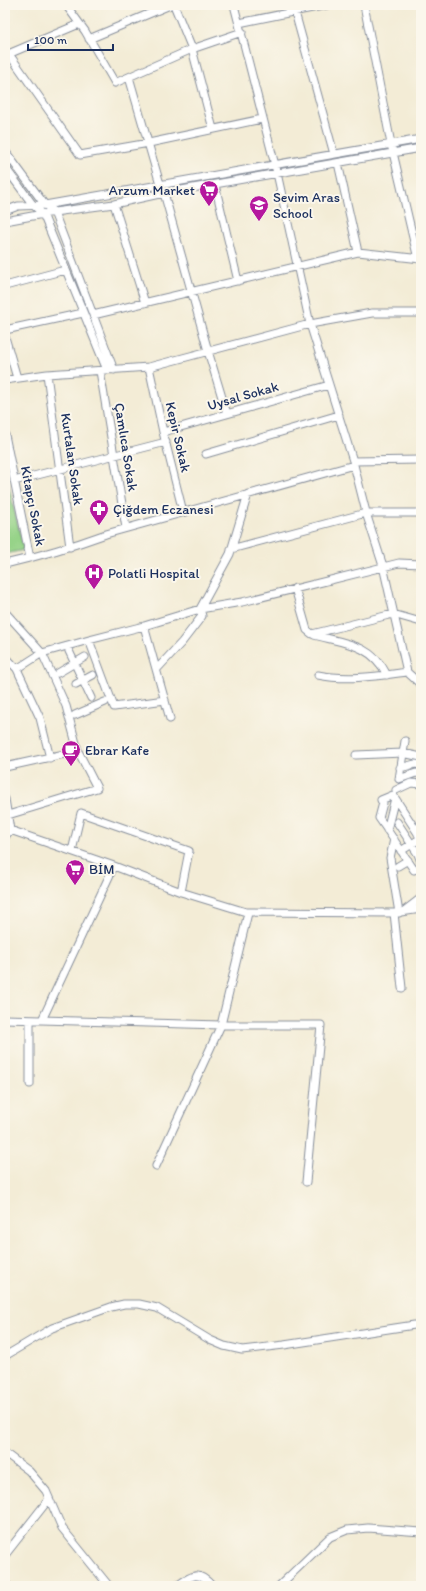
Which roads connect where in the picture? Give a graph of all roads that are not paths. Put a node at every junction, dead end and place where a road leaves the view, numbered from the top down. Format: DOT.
graph roads {
  1 [pos="66,5"];
  2 [pos="170,5"];
  3 [pos="174,5"];
  4 [pos="234,5"];
  5 [pos="327,5"];
  6 [pos="364,5"];
  7 [pos="294,8"];
  8 [pos="239,23"];
  9 [pos="79,24"];
  10 [pos="242,32"];
  11 [pos="89,39"];
  12 [pos="192,50"];
  13 [pos="7,55"];
  14 [pos="129,77"];
  15 [pos="262,119"];
  16 [pos="213,129"];
  17 [pos="421,139"];
  18 [pos="149,142"];
  19 [pos="391,144"];
  20 [pos="421,148"];
  21 [pos="5,151"];
  22 [pos="394,152"];
  23 [pos="334,154"];
  24 [pos="338,163"];
  25 [pos="275,165"];
  26 [pos="5,167"];
  27 [pos="277,173"];
  28 [pos="160,184"];
  29 [pos="215,185"];
  30 [pos="164,193"];
  31 [pos="114,204"];
  32 [pos="33,205"];
  33 [pos="45,205"];
  34 [pos="5,211"];
  35 [pos="54,212"];
  36 [pos="43,214"];
  37 [pos="5,221"];
  38 [pos="358,252"];
  39 [pos="420,259"];
  40 [pos="297,267"];
  41 [pos="66,270"];
  42 [pos="238,281"];
  43 [pos="5,286"];
  44 [pos="191,292"];
  45 [pos="145,304"];
  46 [pos="83,313"];
  47 [pos="421,313"];
  48 [pos="93,315"];
  49 [pos="310,324"];
  50 [pos="5,330"];
  51 [pos="5,337"];
  52 [pos="208,352"];
  53 [pos="149,367"];
  54 [pos="107,370"];
  55 [pos="47,374"];
  56 [pos="17,378"];
  57 [pos="5,380"];
  58 [pos="329,385"];
  59 [pos="227,414"];
  60 [pos="339,415"];
  61 [pos="163,432"];
  62 [pos="5,435"];
  63 [pos="166,442"];
  64 [pos="206,454"];
  65 [pos="114,455"];
  66 [pos="421,460"];
  67 [pos="354,463"];
  68 [pos="60,469"];
  69 [pos="14,481"];
  70 [pos="248,494"];
  71 [pos="183,512"];
  72 [pos="366,513"];
  73 [pos="421,513"];
  74 [pos="126,528"];
  75 [pos="70,546"];
  76 [pos="231,549"];
  77 [pos="30,558"];
  78 [pos="5,564"];
  79 [pos="421,564"];
  80 [pos="383,566"];
  81 [pos="295,588"];
  82 [pos="200,609"];
  83 [pos="5,612"];
  84 [pos="393,614"];
  85 [pos="421,622"];
  86 [pos="144,626"];
  87 [pos="312,634"];
  88 [pos="89,640"];
  89 [pos="69,651"];
  90 [pos="42,653"];
  91 [pos="5,656"];
  92 [pos="85,657"];
  93 [pos="74,663"];
  94 [pos="17,669"];
  95 [pos="157,669"];
  96 [pos="407,672"];
  97 [pos="58,673"];
  98 [pos="93,675"];
  99 [pos="318,675"];
  100 [pos="387,675"];
  101 [pos="79,682"];
  102 [pos="421,684"];
  103 [pos="91,698"];
  104 [pos="165,700"];
  105 [pos="105,702"];
  106 [pos="75,715"];
  107 [pos="170,719"];
  108 [pos="405,741"];
  109 [pos="78,751"];
  110 [pos="403,753"];
  111 [pos="356,755"];
  112 [pos="421,757"];
  113 [pos="50,758"];
  114 [pos="421,765"];
  115 [pos="5,767"];
  116 [pos="400,768"];
  117 [pos="421,774"];
  118 [pos="421,784"];
  119 [pos="395,794"];
  120 [pos="5,799"];
  121 [pos="8,816"];
  122 [pos="389,820"];
  123 [pos="399,820"];
  124 [pos="421,822"];
  125 [pos="10,830"];
  126 [pos="417,832"];
  127 [pos="406,836"];
  128 [pos="5,837"];
  129 [pos="394,839"];
  130 [pos="412,844"];
  131 [pos="72,851"];
  132 [pos="401,851"];
  133 [pos="408,860"];
  134 [pos="421,862"];
  135 [pos="114,866"];
  136 [pos="398,866"];
  137 [pos="421,868"];
  138 [pos="181,892"];
  139 [pos="421,898"];
  140 [pos="421,909"];
  141 [pos="248,912"];
  142 [pos="399,913"];
  143 [pos="402,988"];
  144 [pos="5,1019"];
  145 [pos="30,1020"];
  146 [pos="42,1020"];
  147 [pos="220,1025"];
  148 [pos="30,1084"];
  149 [pos="156,1166"];
  150 [pos="306,1182"];
  151 [pos="421,1324"];
  152 [pos="5,1356"];
  153 [pos="5,1453"];
  154 [pos="49,1499"];
  155 [pos="421,1532"];
  156 [pos="5,1555"];
  157 [pos="5,1583"];
  158 [pos="8,1586"];
  159 [pos="109,1586"];
  160 [pos="177,1586"];
  161 [pos="212,1586"];
  162 [pos="279,1586"];
  1 -- 9 [label="street"];
  2 -- 11 [label="street"];
  3 -- 12 [label="street"];
  4 -- 8 [label="street"];
  5 -- 7 [label="street"];
  6 -- 19 [label="street"];
  7 -- 8 [label="street"];
  7 -- 23 [label="street"];
  8 -- 10 [label="street"];
  9 -- 11 [label="street"];
  9 -- 13 [label="street"];
  10 -- 12 [label="street"];
  10 -- 15 [label="street"];
  11 -- 14 [label="street"];
  12 -- 14 [label="street"];
  12 -- 16 [label="street"];
  13 -- 18 [label="street"];
  14 -- 18 [label="street"];
  15 -- 16 [label="street"];
  15 -- 25 [label="street"];
  16 -- 18 [label="street"];
  17 -- 19 [label="street"];
  18 -- 28 [label="street"];
  19 -- 22 [label="street"];
  19 -- 23 [label="street"];
  20 -- 22 [label="street"];
  21 -- 33 [label="street"];
  22 -- 24 [label="street"];
  22 -- 39 [label="street"];
  23 -- 25 [label="street"];
  24 -- 27 [label="street"];
  24 -- 38 [label="street"];
  25 -- 27 [label="street"];
  25 -- 28 [label="street"];
  26 -- 32 [label="street"];
  27 -- 29 [label="street"];
  27 -- 40 [label="street"];
  28 -- 30 [label="street"];
  28 -- 33 [label="street"];
  29 -- 30 [label="street"];
  29 -- 42 [label="street"];
  30 -- 31 [label="street"];
  30 -- 44 [label="street"];
  31 -- 35 [label="street"];
  31 -- 45 [label="street"];
  32 -- 33 [label="street"];
  32 -- 34 [label="street"];
  32 -- 36 [label="street"];
  33 -- 35 [label="street"];
  35 -- 36 [label="street"];
  35 -- 48 [label="street"];
  36 -- 37 [label="street"];
  36 -- 41 [label="street"];
  38 -- 39 [label="street"];
  38 -- 40 [label="street"];
  40 -- 42 [label="street"];
  40 -- 49 [label="street"];
  41 -- 43 [label="street"];
  41 -- 46 [label="street"];
  42 -- 44 [label="street"];
  44 -- 45 [label="street"];
  44 -- 52 [label="street"];
  45 -- 48 [label="street"];
  46 -- 50 [label="street"];
  46 -- 54 [label="street"];
  47 -- 49 [label="street"];
  48 -- 54 [label="street"];
  49 -- 52 [label="street"];
  49 -- 58 [label="street"];
  51 -- 56 [label="street"];
  52 -- 53 [label="street"];
  52 -- 59 [label="street"];
  53 -- 54 [label="street"];
  53 -- 61 [label="street, Kepir Sokak"];
  54 -- 55 [label="street"];
  54 -- 65 [label="street, Çamlıca Sokak"];
  55 -- 56 [label="street"];
  55 -- 68 [label="street, Kurtalan Sokak"];
  56 -- 57 [label="street"];
  58 -- 59 [label="street, Uysal Sokak"];
  58 -- 60 [label="street"];
  59 -- 61 [label="street, Uysal Sokak"];
  60 -- 64 [label="street"];
  60 -- 67 [label="street"];
  61 -- 63 [label="street, Kepir Sokak"];
  62 -- 69 [label="street, Kitapçı Sokak"];
  63 -- 65 [label="street"];
  63 -- 71 [label="street, Kepir Sokak"];
  65 -- 68 [label="street"];
  65 -- 74 [label="street, Çamlıca Sokak"];
  66 -- 67 [label="street"];
  67 -- 70 [label="street"];
  67 -- 72 [label="street"];
  68 -- 69 [label="street"];
  68 -- 75 [label="street, Kurtalan Sokak"];
  69 -- 77 [label="street, Kitapçı Sokak"];
  70 -- 71 [label="street"];
  70 -- 76 [label="street"];
  71 -- 74 [label="street"];
  72 -- 73 [label="street"];
  72 -- 76 [label="street"];
  72 -- 80 [label="street"];
  74 -- 75 [label="street"];
  75 -- 77 [label="street"];
  76 -- 82 [label="street"];
  77 -- 78 [label="street"];
  79 -- 80 [label="street"];
  80 -- 81 [label="street"];
  80 -- 84 [label="street"];
  81 -- 82 [label="street"];
  81 -- 87 [label="street"];
  82 -- 86 [label="street"];
  82 -- 95 [label="street"];
  83 -- 90 [label="street"];
  84 -- 85 [label="street"];
  84 -- 87 [label="street"];
  84 -- 96 [label="street"];
  86 -- 88 [label="street"];
  86 -- 95 [label="street"];
  87 -- 100 [label="street"];
  88 -- 90 [label="street"];
  88 -- 104 [label="street"];
  89 -- 93 [label="street"];
  90 -- 94 [label="street"];
  90 -- 109 [label="street"];
  91 -- 94 [label="street"];
  92 -- 93 [label="street"];
  93 -- 97 [label="street"];
  93 -- 101 [label="street"];
  94 -- 113 [label="street"];
  95 -- 104 [label="street"];
  96 -- 100 [label="street"];
  96 -- 102 [label="street"];
  98 -- 101 [label="street"];
  99 -- 100 [label="street"];
  101 -- 103 [label="street"];
  104 -- 107 [label="street"];
  105 -- 106 [label="street"];
  108 -- 110 [label="street"];
  109 -- 113 [label="street"];
  109 -- 121 [label="street"];
  110 -- 111 [label="street"];
  110 -- 112 [label="street"];
  110 -- 116 [label="street"];
  113 -- 115 [label="street"];
  114 -- 116 [label="street"];
  116 -- 117 [label="street"];
  118 -- 119 [label="street"];
  119 -- 122 [label="street"];
  119 -- 122 [label="street"];
  119 -- 126 [label="street"];
  120 -- 121 [label="street"];
  121 -- 125 [label="street"];
  122 -- 123 [label="street"];
  122 -- 123 [label="street"];
  122 -- 129 [label="street"];
  123 -- 127 [label="street"];
  124 -- 126 [label="street"];
  125 -- 128 [label="street"];
  125 -- 131 [label="street"];
  126 -- 127 [label="street"];
  126 -- 130 [label="street"];
  127 -- 130 [label="street"];
  129 -- 132 [label="street"];
  129 -- 142 [label="street"];
  130 -- 132 [label="street"];
  130 -- 134 [label="street"];
  131 -- 135 [label="street"];
  131 -- 138 [label="street"];
  132 -- 133 [label="street"];
  133 -- 136 [label="street"];
  133 -- 137 [label="street"];
  135 -- 138 [label="street"];
  135 -- 146 [label="street"];
  138 -- 141 [label="street"];
  139 -- 142 [label="street"];
  140 -- 142 [label="street"];
  141 -- 142 [label="street"];
  141 -- 147 [label="street"];
  142 -- 143 [label="street"];
  144 -- 145 [label="street"];
  145 -- 146 [label="street"];
  145 -- 148 [label="street"];
  146 -- 147 [label="street"];
  147 -- 149 [label="street"];
  147 -- 150 [label="street"];
  151 -- 152 [label="street"];
  153 -- 154 [label="street"];
  154 -- 156 [label="street"];
  154 -- 159 [label="street"];
  155 -- 162 [label="street"];
  157 -- 158 [label="street"];
  160 -- 161 [label="street"];
}
